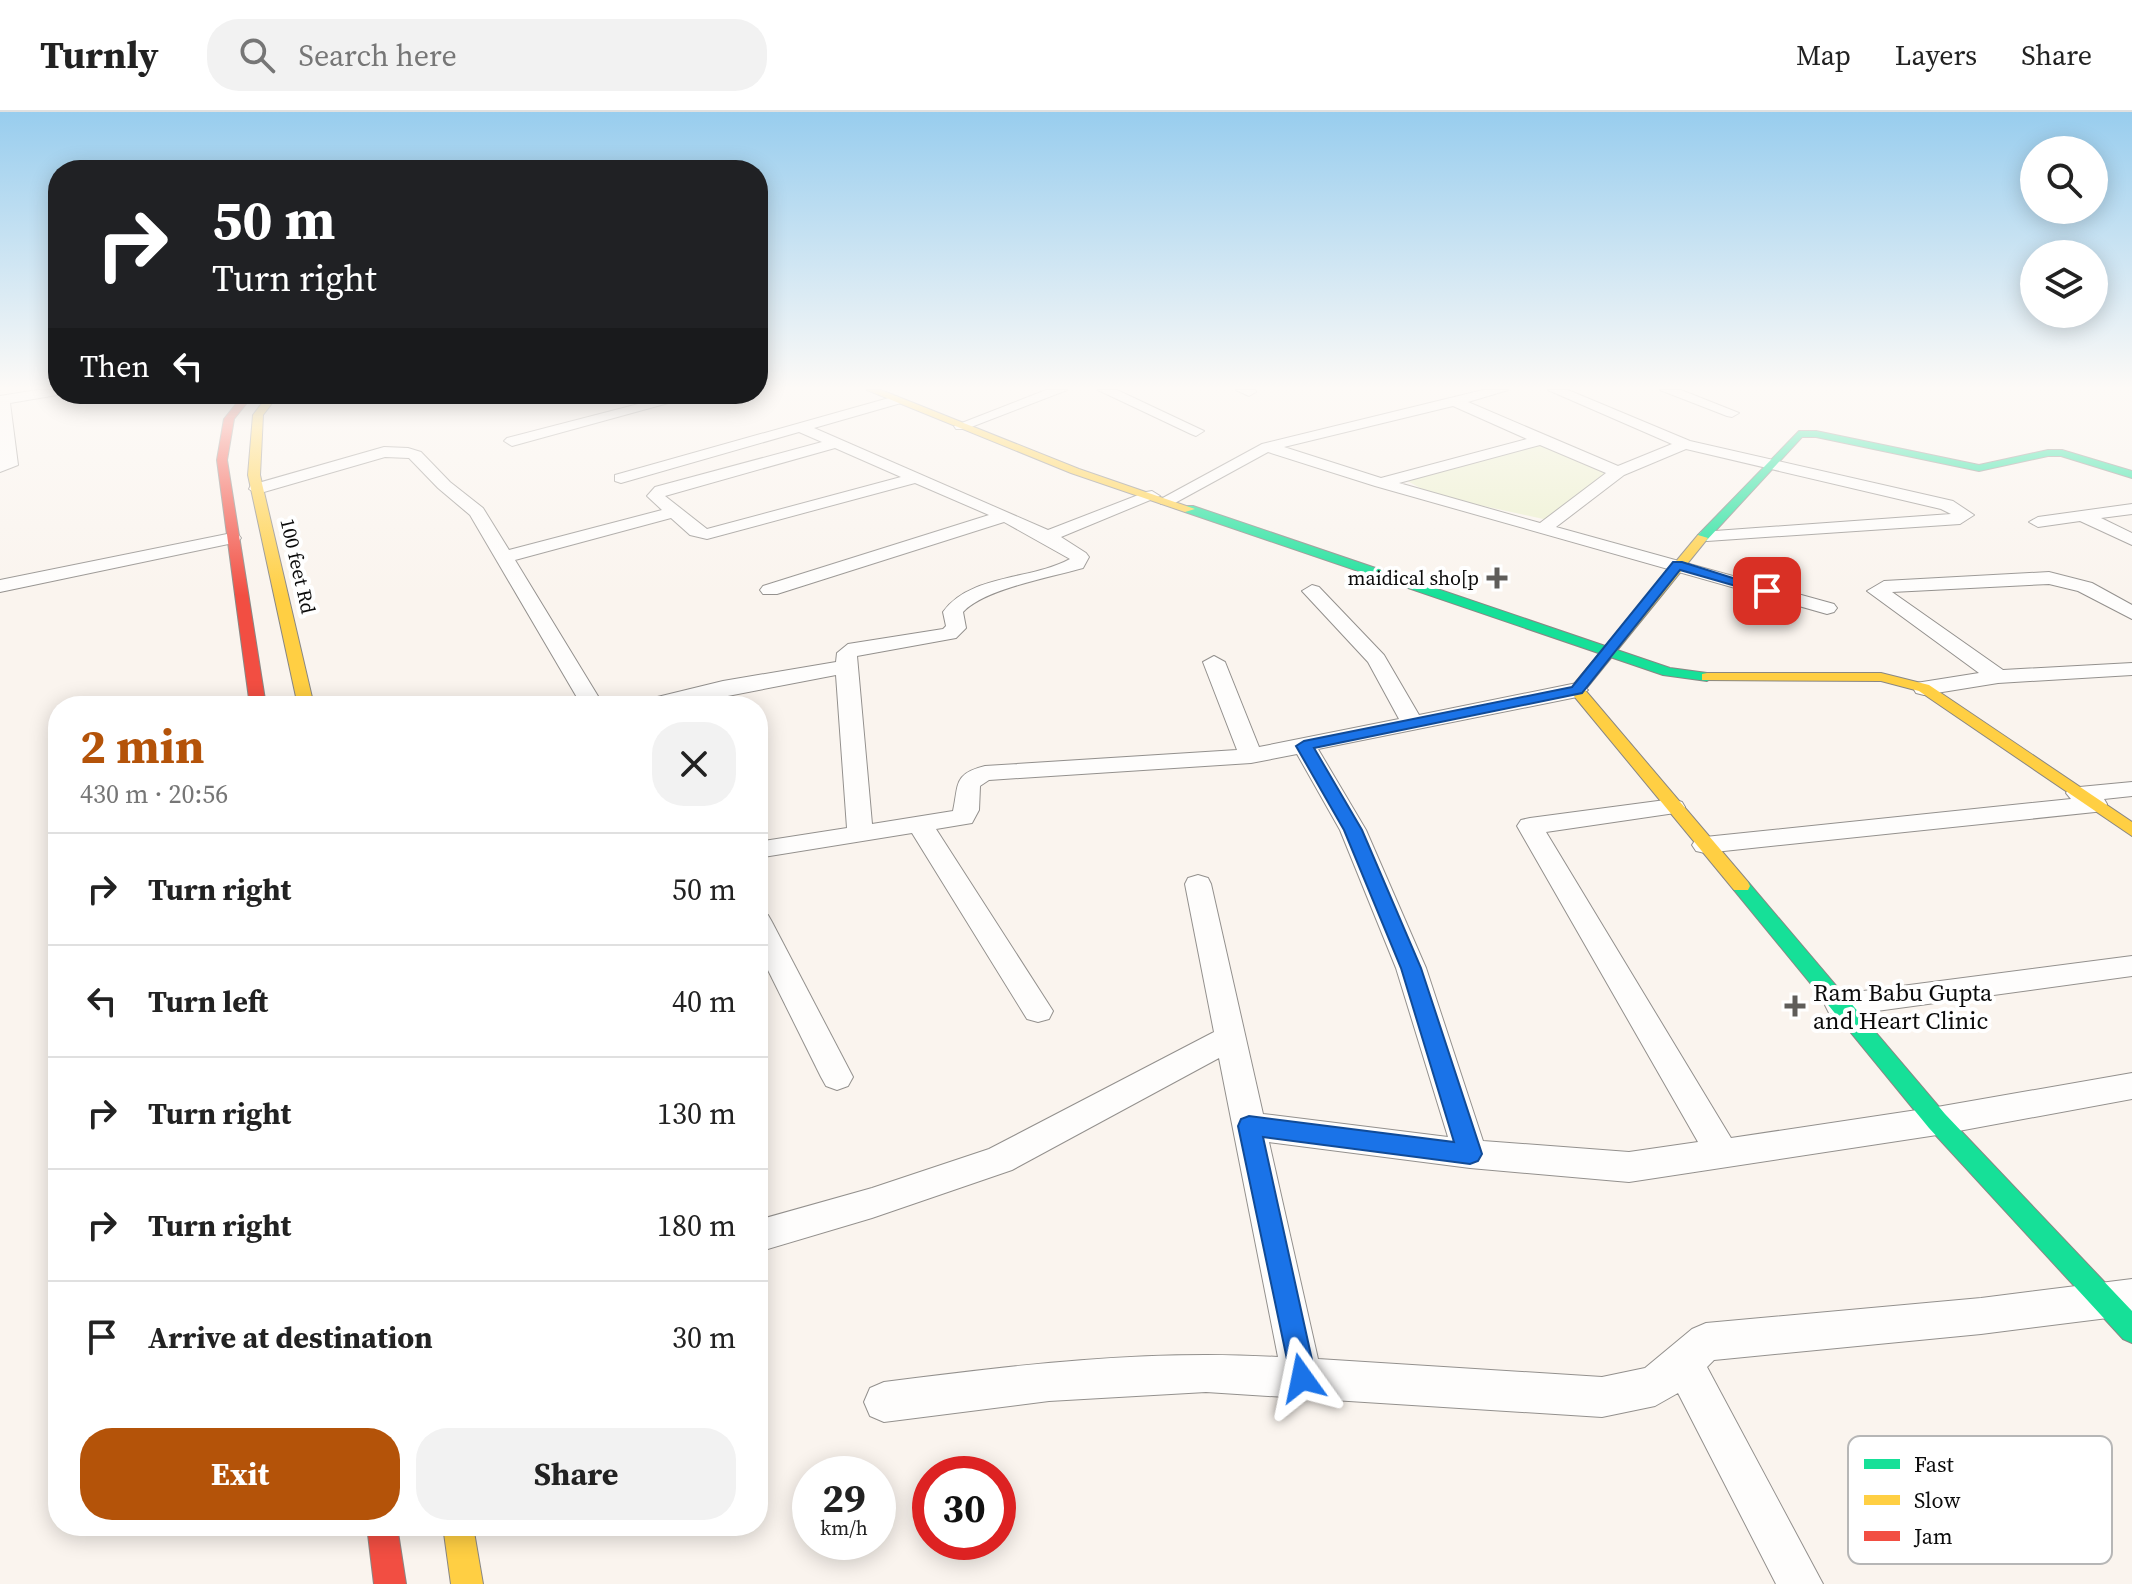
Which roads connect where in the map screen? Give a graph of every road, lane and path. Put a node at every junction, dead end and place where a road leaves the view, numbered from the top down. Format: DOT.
graph roads {
  1 [pos="222,459"];
  2 [pos="255,459"];
  3 [pos="354,459"];
  4 [pos="419,459"];
  5 [pos="691,459"];
  6 [pos="779,459"];
  7 [pos="871,459"];
  8 [pos="1044,459"];
  9 [pos="1242,459"];
  10 [pos="1304,459"];
  11 [pos="1471,459"];
  12 [pos="1586,459"];
  13 [pos="1650,459"];
  14 [pos="1748,459"];
  15 [pos="1777,459"];
  16 [pos="1932,459"];
  17 [pos="2022,459"];
  18 [pos="2080,459"];
  19 [pos="1771,464"];
  20 [pos="1618,472"];
  21 [pos="2132,475"];
  22 [pos="621,478"];
  23 [pos="916,478"];
  24 [pos="1381,483"];
  25 [pos="257,489"];
  26 [pos="1159,498"];
  27 [pos="2132,509"];
  28 [pos="675,512"];
  29 [pos="2082,515"];
  30 [pos="1004,516"];
  31 [pos="2038,522"];
  32 [pos="1543,529"];
  33 [pos="1047,536"];
  34 [pos="1707,536"];
  35 [pos="232,538"];
  36 [pos="2132,540"];
  37 [pos="505,557"];
  38 [pos="1677,565"];
  39 [pos="0,586"];
  40 [pos="770,590"];
  41 [pos="1312,591"];
  42 [pos="1827,608"];
  43 [pos="2132,613"];
  44 [pos="1609,651"];
  45 [pos="1214,662"];
  46 [pos="846,667"];
  47 [pos="2132,669"];
  48 [pos="1998,677"];
  49 [pos="1924,688"];
  50 [pos="1577,690"];
  51 [pos="256,696"];
  52 [pos="304,696"];
  53 [pos="587,696"];
  54 [pos="690,696"];
  55 [pos="1413,725"];
  56 [pos="1304,746"];
  57 [pos="1251,756"];
  58 [pos="2132,789"];
  59 [pos="2087,799"];
  60 [pos="1673,807"];
  61 [pos="920,825"];
  62 [pos="2132,830"];
  63 [pos="860,833"];
  64 [pos="1705,845"];
  65 [pos="768,848"];
  66 [pos="1198,884"];
  67 [pos="768,942"];
  68 [pos="2132,966"];
  69 [pos="1840,1005"];
  70 [pos="1038,1011"];
  71 [pos="1231,1037"];
  72 [pos="837,1077"];
  73 [pos="2132,1086"];
  74 [pos="1937,1121"];
  75 [pos="1249,1126"];
  76 [pos="1722,1153"];
  77 [pos="1470,1154"];
  78 [pos="768,1233"];
  79 [pos="2118,1298"];
  80 [pos="2132,1330"];
  81 [pos="1683,1362"];
  82 [pos="1302,1378"];
  83 [pos="884,1402"];
  84 [pos="383,1536"];
  85 [pos="460,1536"];
  86 [pos="390,1584"];
  87 [pos="467,1584"];
  88 [pos="1800,1584"];
  1 -- 35 [label="street"];
  2 -- 25 [label="street, 100 feet Rd"];
  3 -- 25 [label="street"];
  4 -- 37 [label="street"];
  5 -- 22 [label="street"];
  6 -- 28 [label="street"];
  7 -- 23 [label="street"];
  8 -- 26 [label="street"];
  9 -- 26 [label="street"];
  10 -- 24 [label="street"];
  11 -- 24 [label="street"];
  12 -- 20 [label="street"];
  13 -- 20 [label="street"];
  14 -- 19 [label="street"];
  15 -- 19 [label="street"];
  16 -- 17 [label="street"];
  18 -- 21 [label="street"];
  19 -- 34 [label="street"];
  19 -- 34 [label="street"];
  20 -- 32 [label="street"];
  23 -- 28 [label="street"];
  23 -- 30 [label="street"];
  24 -- 32 [label="street"];
  25 -- 52 [label="street, 100 feet Rd"];
  26 -- 33 [label="street"];
  26 -- 44 [label="street"];
  27 -- 29 [label="street"];
  28 -- 37 [label="street"];
  29 -- 31 [label="street"];
  29 -- 36 [label="street"];
  30 -- 33 [label="street"];
  30 -- 40 [label="street"];
  32 -- 38 [label="street"];
  33 -- 46 [label="street"];
  34 -- 38 [label="street"];
  35 -- 39 [label="street"];
  35 -- 51 [label="street"];
  37 -- 53 [label="street"];
  38 -- 42 [label="street"];
  38 -- 44 [label="street"];
  41 -- 55 [label="street"];
  43 -- 48 [label="street"];
  44 -- 49 [label="street"];
  44 -- 50 [label="street"];
  45 -- 57 [label="street"];
  46 -- 54 [label="street"];
  46 -- 63 [label="street"];
  47 -- 48 [label="street"];
  48 -- 49 [label="street"];
  49 -- 59 [label="street"];
  50 -- 55 [label="street"];
  50 -- 60 [label="street"];
  55 -- 56 [label="street"];
  56 -- 57 [label="street"];
  56 -- 77 [label="street"];
  57 -- 61 [label="street"];
  58 -- 59 [label="street"];
  59 -- 62 [label="street"];
  59 -- 64 [label="street"];
  60 -- 64 [label="street"];
  60 -- 76 [label="street"];
  61 -- 63 [label="street"];
  61 -- 70 [label="street"];
  63 -- 65 [label="street"];
  64 -- 69 [label="street"];
  66 -- 71 [label="street"];
  67 -- 72 [label="street"];
  68 -- 69 [label="street"];
  69 -- 74 [label="street"];
  71 -- 75 [label="street"];
  71 -- 78 [label="street"];
  73 -- 74 [label="street"];
  74 -- 76 [label="street"];
  74 -- 79 [label="street"];
  75 -- 77 [label="street"];
  75 -- 82 [label="street"];
  76 -- 77 [label="street"];
  79 -- 80 [label="street"];
  79 -- 81 [label="street"];
  81 -- 82 [label="street"];
  81 -- 88 [label="street"];
  82 -- 83 [label="street"];
  84 -- 86 [label="street"];
  85 -- 87 [label="street"];
}
